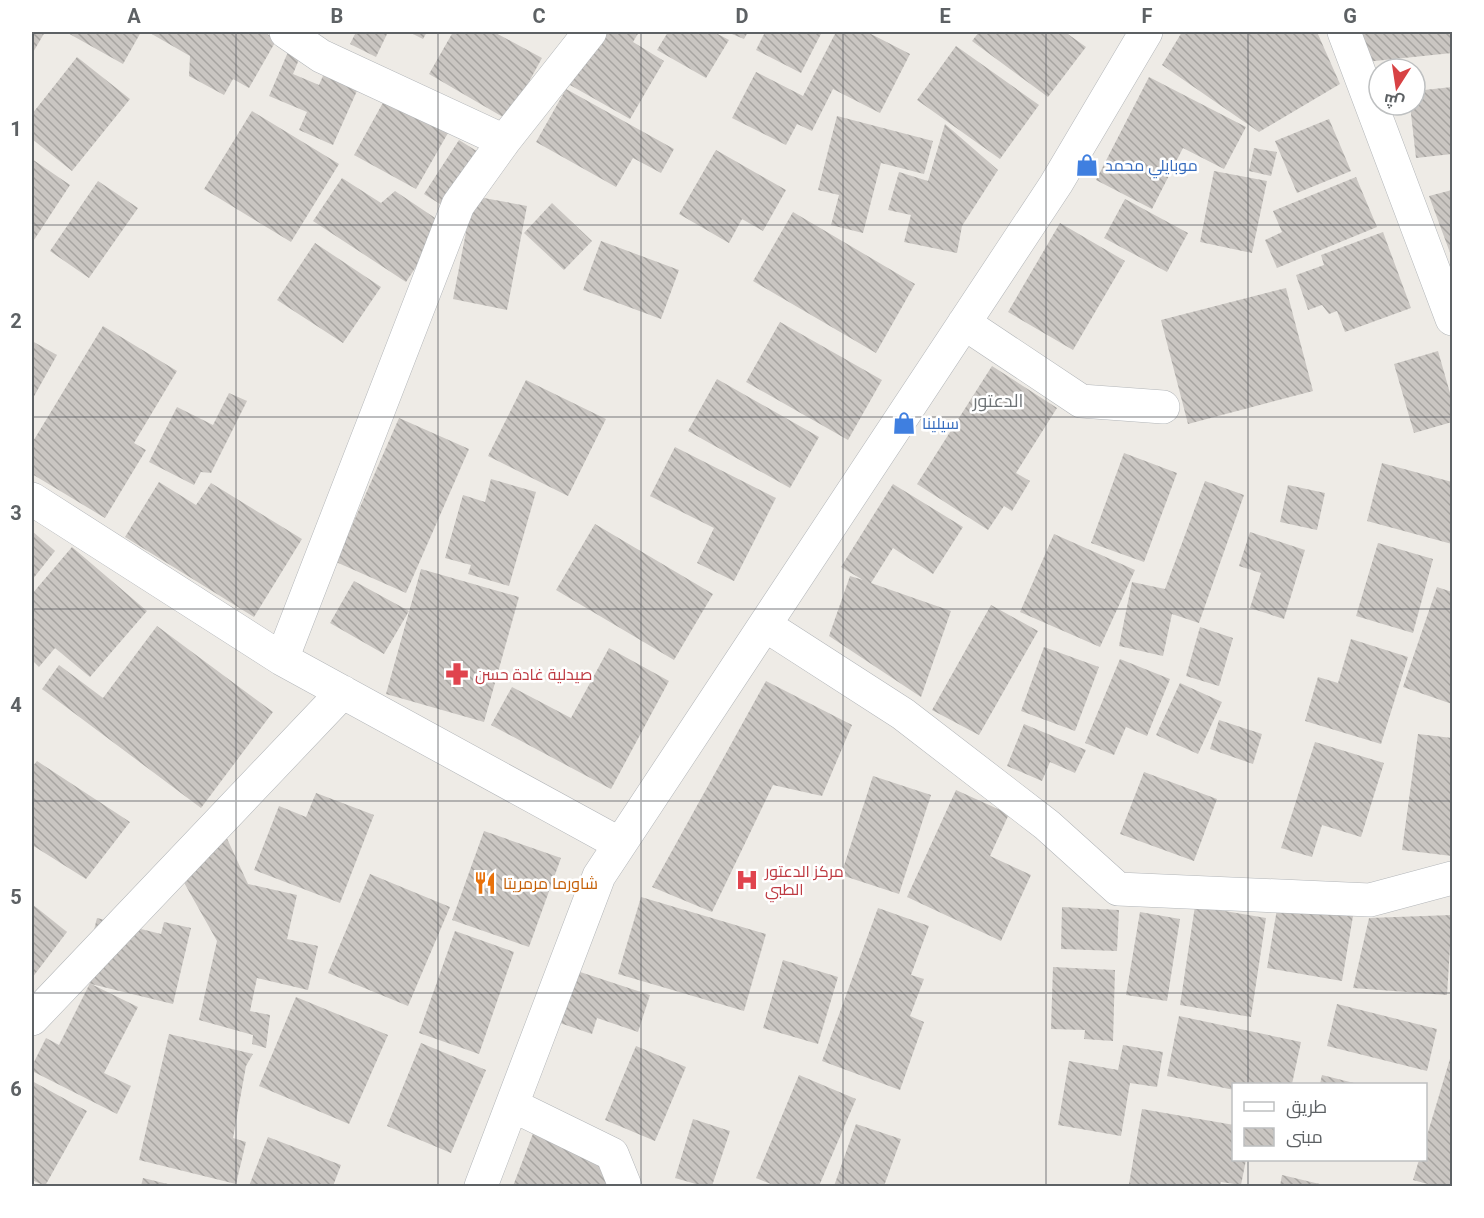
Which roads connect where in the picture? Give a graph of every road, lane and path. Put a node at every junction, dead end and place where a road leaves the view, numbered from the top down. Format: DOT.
graph roads {
  1 [pos="286,32"];
  2 [pos="590,32"];
  3 [pos="1146,32"];
  4 [pos="1344,32"];
  5 [pos="327,44"];
  6 [pos="504,141"];
  7 [pos="1452,319"];
  8 [pos="964,323"];
  9 [pos="1163,407"];
  10 [pos="32,499"];
  11 [pos="765,625"];
  12 [pos="282,659"];
  13 [pos="343,692"];
  14 [pos="620,844"];
  15 [pos="1452,878"];
  16 [pos="32,1019"];
  17 [pos="512,1105"];
  18 [pos="481,1186"];
  19 [pos="625,1186"];
  1 -- 5 [label="street"];
  2 -- 6 [label="street"];
  3 -- 8 [label="street"];
  4 -- 7 [label="street"];
  5 -- 6 [label="street"];
  6 -- 12 [label="street"];
  8 -- 9 [label="street"];
  8 -- 11 [label="street"];
  10 -- 12 [label="street"];
  11 -- 14 [label="street"];
  11 -- 15 [label="street"];
  12 -- 13 [label="street"];
  13 -- 14 [label="street"];
  13 -- 16 [label="street"];
  14 -- 17 [label="street"];
  17 -- 18 [label="street"];
  17 -- 19 [label="street"];
}
